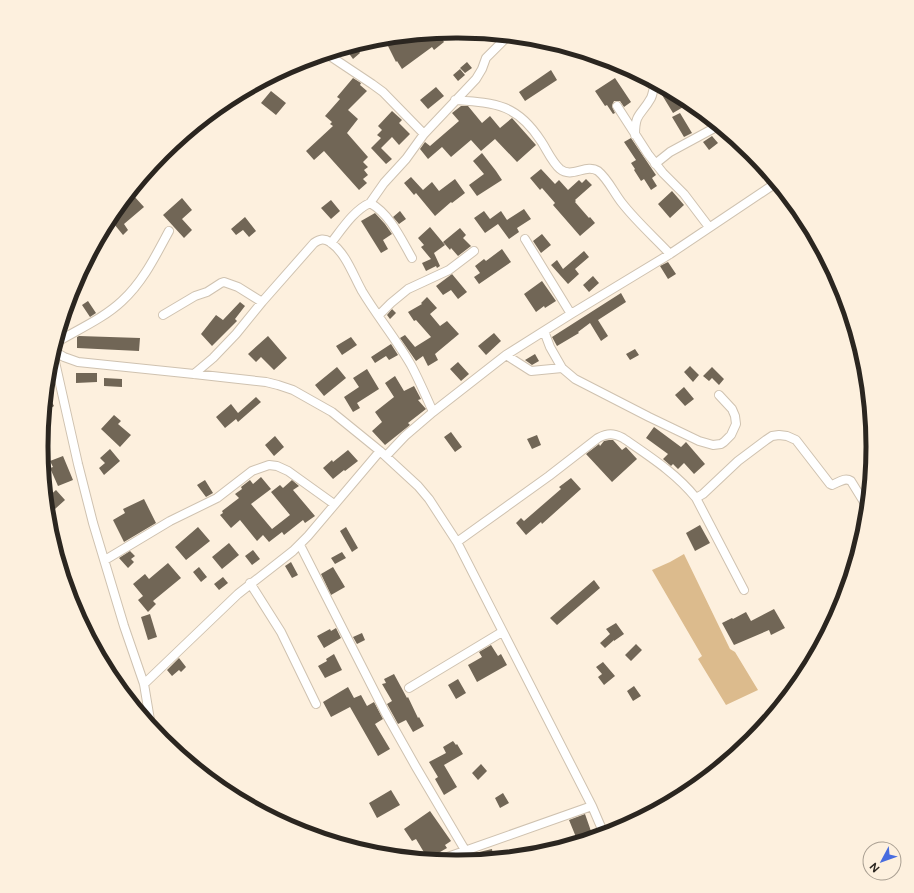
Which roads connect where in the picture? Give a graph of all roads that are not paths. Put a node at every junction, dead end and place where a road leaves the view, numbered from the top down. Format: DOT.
graph roads {
  1 [pos="504,40"];
  2 [pos="333,58"];
  3 [pos="654,89"];
  4 [pos="455,100"];
  5 [pos="617,106"];
  6 [pos="714,128"];
  7 [pos="424,134"];
  8 [pos="635,135"];
  9 [pos="655,164"];
  10 [pos="771,186"];
  11 [pos="370,203"];
  12 [pos="709,227"];
  13 [pos="169,231"];
  14 [pos="525,239"];
  15 [pos="331,243"];
  16 [pos="474,251"];
  17 [pos="670,254"];
  18 [pos="412,258"];
  19 [pos="262,302"];
  20 [pos="571,314"];
  21 [pos="163,315"];
  22 [pos="379,315"];
  23 [pos="544,331"];
  24 [pos="63,339"];
  25 [pos="59,354"];
  26 [pos="506,355"];
  27 [pos="57,364"];
  28 [pos="562,368"];
  29 [pos="194,374"];
  30 [pos="719,395"];
  31 [pos="433,412"];
  32 [pos="383,454"];
  33 [pos="696,498"];
  34 [pos="862,499"];
  35 [pos="334,504"];
  36 [pos="456,542"];
  37 [pos="300,545"];
  38 [pos="105,560"];
  39 [pos="250,583"];
  40 [pos="744,590"];
  41 [pos="502,632"];
  42 [pos="144,684"];
  43 [pos="409,688"];
  44 [pos="316,704"];
  45 [pos="149,715"];
  46 [pos="592,806"];
  47 [pos="601,828"];
  48 [pos="466,850"];
  49 [pos="453,855"];
  1 -- 4 [label="street"];
  2 -- 7 [label="street"];
  3 -- 8 [label="street"];
  4 -- 7 [label="street"];
  4 -- 17 [label="street"];
  5 -- 8 [label="street"];
  6 -- 9 [label="street"];
  7 -- 11 [label="street"];
  8 -- 9 [label="street"];
  9 -- 12 [label="street"];
  10 -- 12 [label="street"];
  11 -- 15 [label="street"];
  11 -- 18 [label="street"];
  12 -- 17 [label="street"];
  13 -- 24 [label="street"];
  14 -- 20 [label="street"];
  15 -- 19 [label="street"];
  15 -- 22 [label="street"];
  16 -- 22 [label="street"];
  17 -- 20 [label="street"];
  19 -- 21 [label="street"];
  19 -- 29 [label="street"];
  20 -- 23 [label="street"];
  22 -- 31 [label="street"];
  23 -- 26 [label="street"];
  23 -- 28 [label="street"];
  25 -- 29 [label="street"];
  26 -- 28 [label="street"];
  26 -- 31 [label="street"];
  27 -- 38 [label="street"];
  28 -- 30 [label="street"];
  29 -- 32 [label="street"];
  31 -- 32 [label="street"];
  32 -- 35 [label="street"];
  32 -- 36 [label="street"];
  33 -- 34 [label="street"];
  33 -- 36 [label="street"];
  33 -- 40 [label="street"];
  35 -- 37 [label="street"];
  35 -- 38 [label="street"];
  36 -- 41 [label="street"];
  37 -- 39 [label="street"];
  37 -- 48 [label="street"];
  38 -- 42 [label="street"];
  39 -- 42 [label="street"];
  39 -- 44 [label="street"];
  41 -- 43 [label="street"];
  41 -- 46 [label="street"];
  42 -- 45 [label="street"];
  46 -- 47 [label="street"];
  46 -- 48 [label="street"];
  48 -- 49 [label="street"];
}
